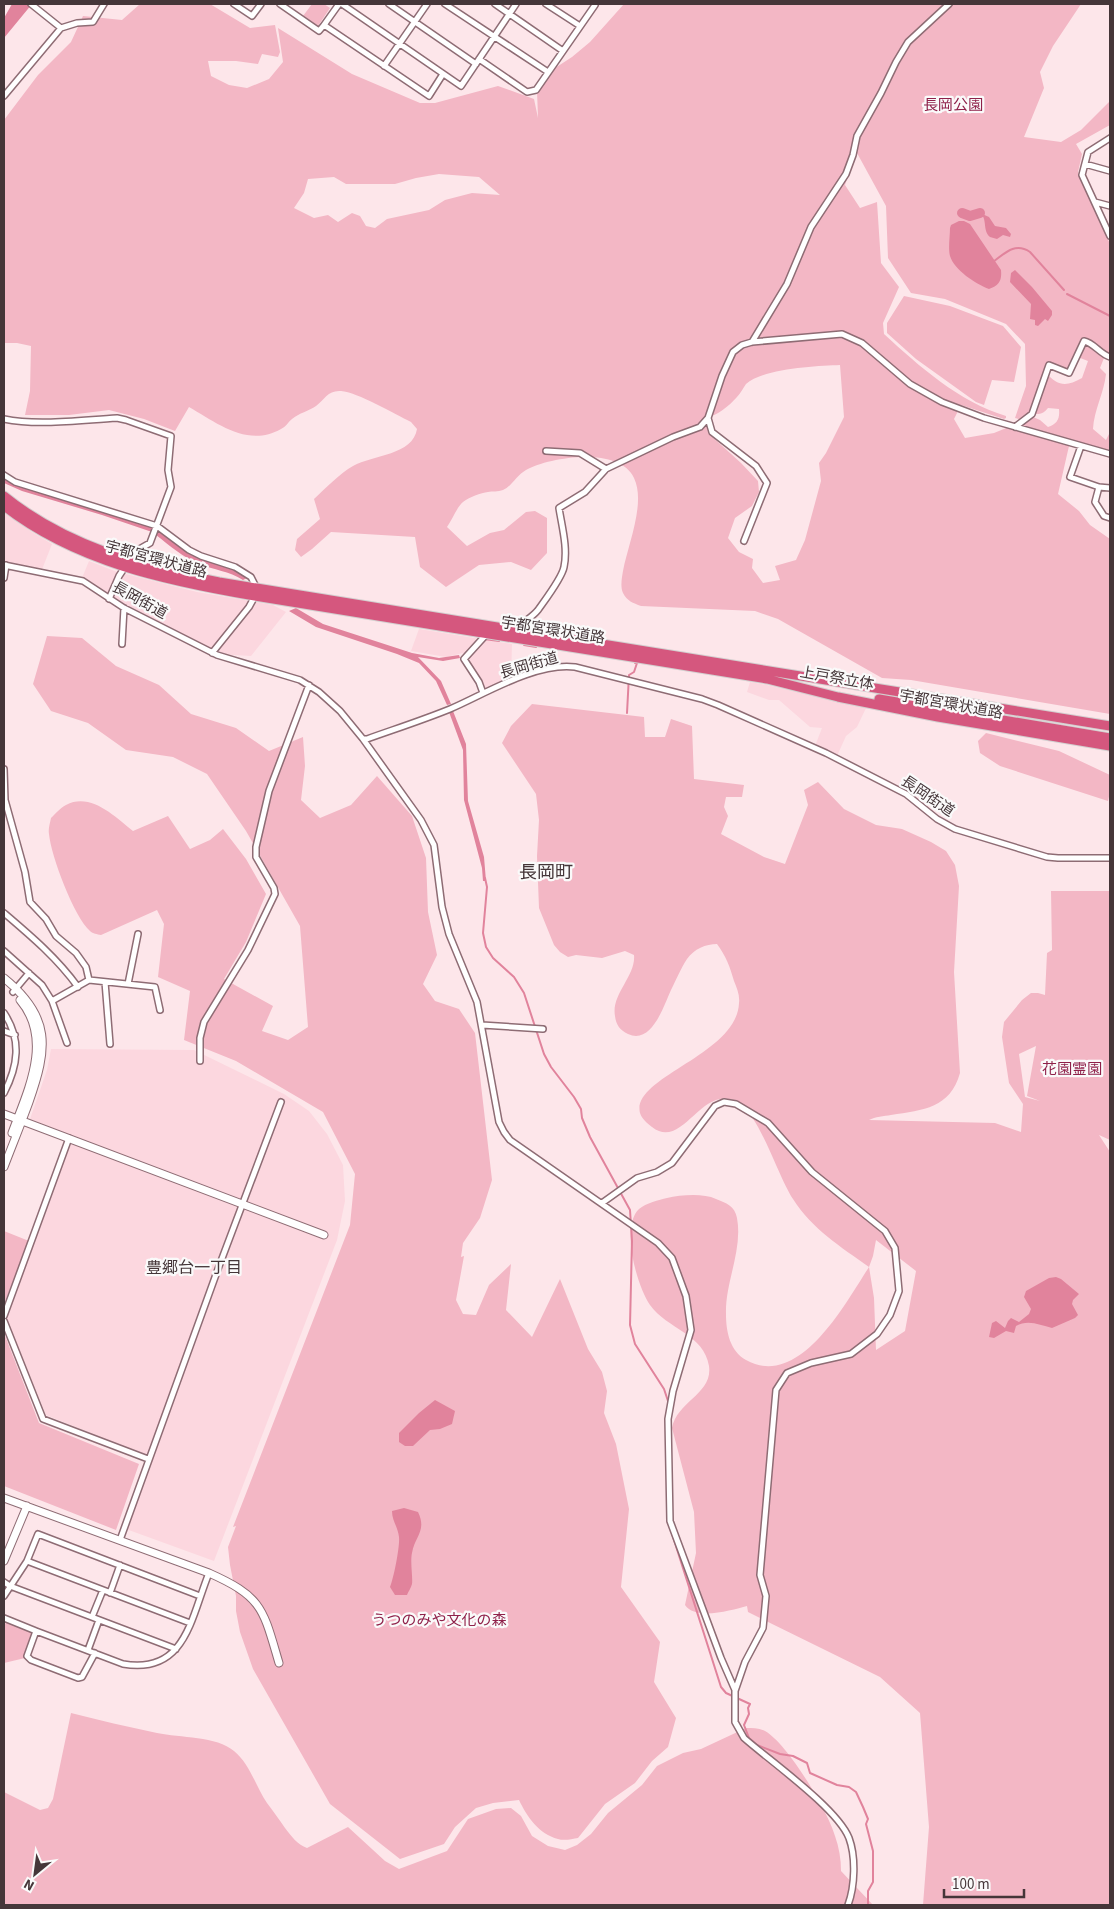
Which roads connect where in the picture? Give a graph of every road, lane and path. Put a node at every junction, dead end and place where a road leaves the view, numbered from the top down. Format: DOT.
graph roads {
  1 [pos="30,4"];
  2 [pos="104,4"];
  3 [pos="234,4"];
  4 [pos="261,4"];
  5 [pos="280,4"];
  6 [pos="328,4"];
  7 [pos="389,4"];
  8 [pos="427,4"];
  9 [pos="445,4"];
  10 [pos="495,4"];
  11 [pos="516,4"];
  12 [pos="546,4"];
  13 [pos="595,4"];
  14 [pos="949,4"];
  15 [pos="339,5"];
  16 [pos="510,14"];
  17 [pos="415,22"];
  18 [pos="324,25"];
  19 [pos="580,26"];
  20 [pos="61,28"];
  21 [pos="494,37"];
  22 [pos="399,44"];
  23 [pos="563,51"];
  24 [pos="478,62"];
  25 [pos="384,66"];
  26 [pos="548,72"];
  27 [pos="443,74"];
  28 [pos="4,96"];
  29 [pos="1110,138"];
  30 [pos="1085,164"];
  31 [pos="1110,171"];
  32 [pos="1094,202"];
  33 [pos="1110,206"];
  34 [pos="1110,236"];
  35 [pos="752,342"];
  36 [pos="1110,357"];
  37 [pos="708,418"];
  38 [pos="4,419"];
  39 [pos="1015,427"];
  40 [pos="1081,446"];
  41 [pos="546,451"];
  42 [pos="1110,454"];
  43 [pos="606,469"];
  44 [pos="4,475"];
  45 [pos="1100,487"];
  46 [pos="1110,488"];
  47 [pos="4,496"];
  48 [pos="4,506"];
  49 [pos="1110,518"];
  50 [pos="157,526"];
  51 [pos="744,541"];
  52 [pos="127,564"];
  53 [pos="5,565"];
  54 [pos="4,578"];
  55 [pos="256,593"];
  56 [pos="109,599"];
  57 [pos="124,608"];
  58 [pos="487,630"];
  59 [pos="516,634"];
  60 [pos="122,644"];
  61 [pos="212,653"];
  62 [pos="769,676"];
  63 [pos="310,685"];
  64 [pos="483,693"];
  65 [pos="1110,726"];
  66 [pos="1110,732"];
  67 [pos="1110,738"];
  68 [pos="363,739"];
  69 [pos="1110,746"];
  70 [pos="4,769"];
  71 [pos="1110,858"];
  72 [pos="4,913"];
  73 [pos="138,934"];
  74 [pos="4,951"];
  75 [pos="29,973"];
  76 [pos="4,978"];
  77 [pos="90,980"];
  78 [pos="105,982"];
  79 [pos="4,984"];
  80 [pos="128,984"];
  81 [pos="78,986"];
  82 [pos="15,990"];
  83 [pos="52,1001"];
  84 [pos="160,1010"];
  85 [pos="4,1013"];
  86 [pos="482,1025"];
  87 [pos="543,1029"];
  88 [pos="4,1031"];
  89 [pos="15,1035"];
  90 [pos="67,1043"];
  91 [pos="110,1044"];
  92 [pos="200,1061"];
  93 [pos="4,1093"];
  94 [pos="282,1102"];
  95 [pos="4,1114"];
  96 [pos="20,1119"];
  97 [pos="69,1138"];
  98 [pos="4,1155"];
  99 [pos="4,1167"];
  100 [pos="242,1204"];
  101 [pos="602,1204"];
  102 [pos="324,1234"];
  103 [pos="4,1316"];
  104 [pos="4,1320"];
  105 [pos="148,1459"];
  106 [pos="4,1498"];
  107 [pos="27,1506"];
  108 [pos="120,1540"];
  109 [pos="27,1561"];
  110 [pos="4,1562"];
  111 [pos="120,1565"];
  112 [pos="209,1573"];
  113 [pos="4,1582"];
  114 [pos="10,1586"];
  115 [pos="102,1590"];
  116 [pos="110,1593"];
  117 [pos="4,1596"];
  118 [pos="200,1596"];
  119 [pos="92,1617"];
  120 [pos="4,1618"];
  121 [pos="99,1620"];
  122 [pos="190,1623"];
  123 [pos="36,1631"];
  124 [pos="88,1650"];
  125 [pos="176,1650"];
  126 [pos="95,1653"];
  127 [pos="279,1663"];
  128 [pos="735,1691"];
  129 [pos="848,1905"];
  1 -- 20 [label="street"];
  2 -- 20 [label="street"];
  3 -- 4 [label="street"];
  5 -- 18 [label="street"];
  6 -- 15 [label="street"];
  7 -- 17 [label="street"];
  8 -- 17 [label="street"];
  9 -- 21 [label="street"];
  10 -- 16 [label="street"];
  11 -- 16 [label="street"];
  12 -- 19 [label="street"];
  13 -- 19 [label="street"];
  14 -- 35 [label="street"];
  15 -- 18 [label="street"];
  15 -- 22 [label="street"];
  16 -- 21 [label="street"];
  16 -- 23 [label="street"];
  17 -- 22 [label="street"];
  17 -- 24 [label="street"];
  18 -- 25 [label="street"];
  19 -- 23 [label="street"];
  20 -- 28 [label="street"];
  21 -- 24 [label="street"];
  21 -- 26 [label="street"];
  22 -- 25 [label="street"];
  22 -- 27 [label="street"];
  23 -- 26 [label="street"];
  24 -- 26 [label="street"];
  24 -- 27 [label="street"];
  25 -- 27 [label="street"];
  29 -- 30 [label="street"];
  30 -- 31 [label="street"];
  30 -- 32 [label="street"];
  32 -- 33 [label="street"];
  32 -- 34 [label="street"];
  35 -- 37 [label="street"];
  35 -- 39 [label="street"];
  36 -- 39 [label="street"];
  37 -- 43 [label="street"];
  37 -- 51 [label="street"];
  38 -- 50 [label="street"];
  39 -- 40 [label="street"];
  40 -- 42 [label="street"];
  40 -- 45 [label="street"];
  41 -- 43 [label="street"];
  43 -- 59 [label="street"];
  44 -- 50 [label="street"];
  45 -- 46 [label="street"];
  45 -- 49 [label="street"];
  47 -- 52 [label="highway, 宇都宮環状道路"];
  48 -- 52 [label="highway, 宇都宮環状道路"];
  50 -- 52 [label="street"];
  50 -- 55 [label="street"];
  52 -- 55 [label="highway, 宇都宮環状道路"];
  52 -- 56 [label="street"];
  53 -- 54 [label="street"];
  53 -- 56 [label="street, 長岡街道"];
  55 -- 58 [label="highway, 宇都宮環状道路"];
  55 -- 61 [label="street"];
  56 -- 57 [label="street, 長岡街道"];
  57 -- 60 [label="street"];
  57 -- 61 [label="street, 長岡街道"];
  58 -- 59 [label="highway, 宇都宮環状道路"];
  58 -- 64 [label="street"];
  59 -- 62 [label="highway, 宇都宮環状道路"];
  61 -- 63 [label="street, 長岡街道"];
  62 -- 65 [label="highway, 宇都宮環状道路"];
  62 -- 66 [label="highway, 上戸祭立体"];
  62 -- 67 [label="highway, 上戸祭立体"];
  62 -- 69 [label="highway, 宇都宮環状道路"];
  63 -- 68 [label="street, 長岡街道"];
  63 -- 92 [label="street"];
  64 -- 68 [label="street, 長岡街道"];
  64 -- 71 [label="street, 長岡街道"];
  68 -- 86 [label="street"];
  70 -- 77 [label="street"];
  72 -- 81 [label="street"];
  73 -- 80 [label="street"];
  74 -- 75 [label="street"];
  75 -- 82 [label="street"];
  75 -- 83 [label="street"];
  76 -- 82 [label="street"];
  77 -- 78 [label="street"];
  77 -- 81 [label="street"];
  78 -- 80 [label="street"];
  78 -- 91 [label="street"];
  79 -- 82 [label="street"];
  80 -- 84 [label="street"];
  81 -- 83 [label="street"];
  82 -- 96 [label="street"];
  83 -- 90 [label="street"];
  85 -- 89 [label="street"];
  86 -- 87 [label="street"];
  86 -- 101 [label="street"];
  88 -- 89 [label="street"];
  89 -- 93 [label="street"];
  94 -- 100 [label="street"];
  95 -- 96 [label="street"];
  96 -- 97 [label="street"];
  96 -- 98 [label="street"];
  96 -- 99 [label="street"];
  97 -- 100 [label="street"];
  97 -- 103 [label="street"];
  100 -- 102 [label="street"];
  100 -- 105 [label="street"];
  101 -- 128 [label="street"];
  101 -- 128 [label="street"];
  104 -- 105 [label="street"];
  105 -- 108 [label="street"];
  106 -- 107 [label="street"];
  107 -- 108 [label="street"];
  107 -- 110 [label="street"];
  108 -- 112 [label="street"];
  109 -- 111 [label="street"];
  109 -- 114 [label="street"];
  109 -- 115 [label="street"];
  111 -- 116 [label="street"];
  111 -- 118 [label="street"];
  112 -- 118 [label="street"];
  112 -- 127 [label="street"];
  113 -- 114 [label="street"];
  114 -- 117 [label="street"];
  114 -- 119 [label="street"];
  115 -- 116 [label="street"];
  115 -- 119 [label="street"];
  116 -- 122 [label="street"];
  118 -- 122 [label="street"];
  119 -- 121 [label="street"];
  120 -- 123 [label="street"];
  121 -- 124 [label="street"];
  121 -- 125 [label="street"];
  122 -- 125 [label="street"];
  123 -- 124 [label="street"];
  123 -- 126 [label="street"];
  124 -- 126 [label="street"];
  125 -- 126 [label="street"];
  128 -- 129 [label="street"];
}
